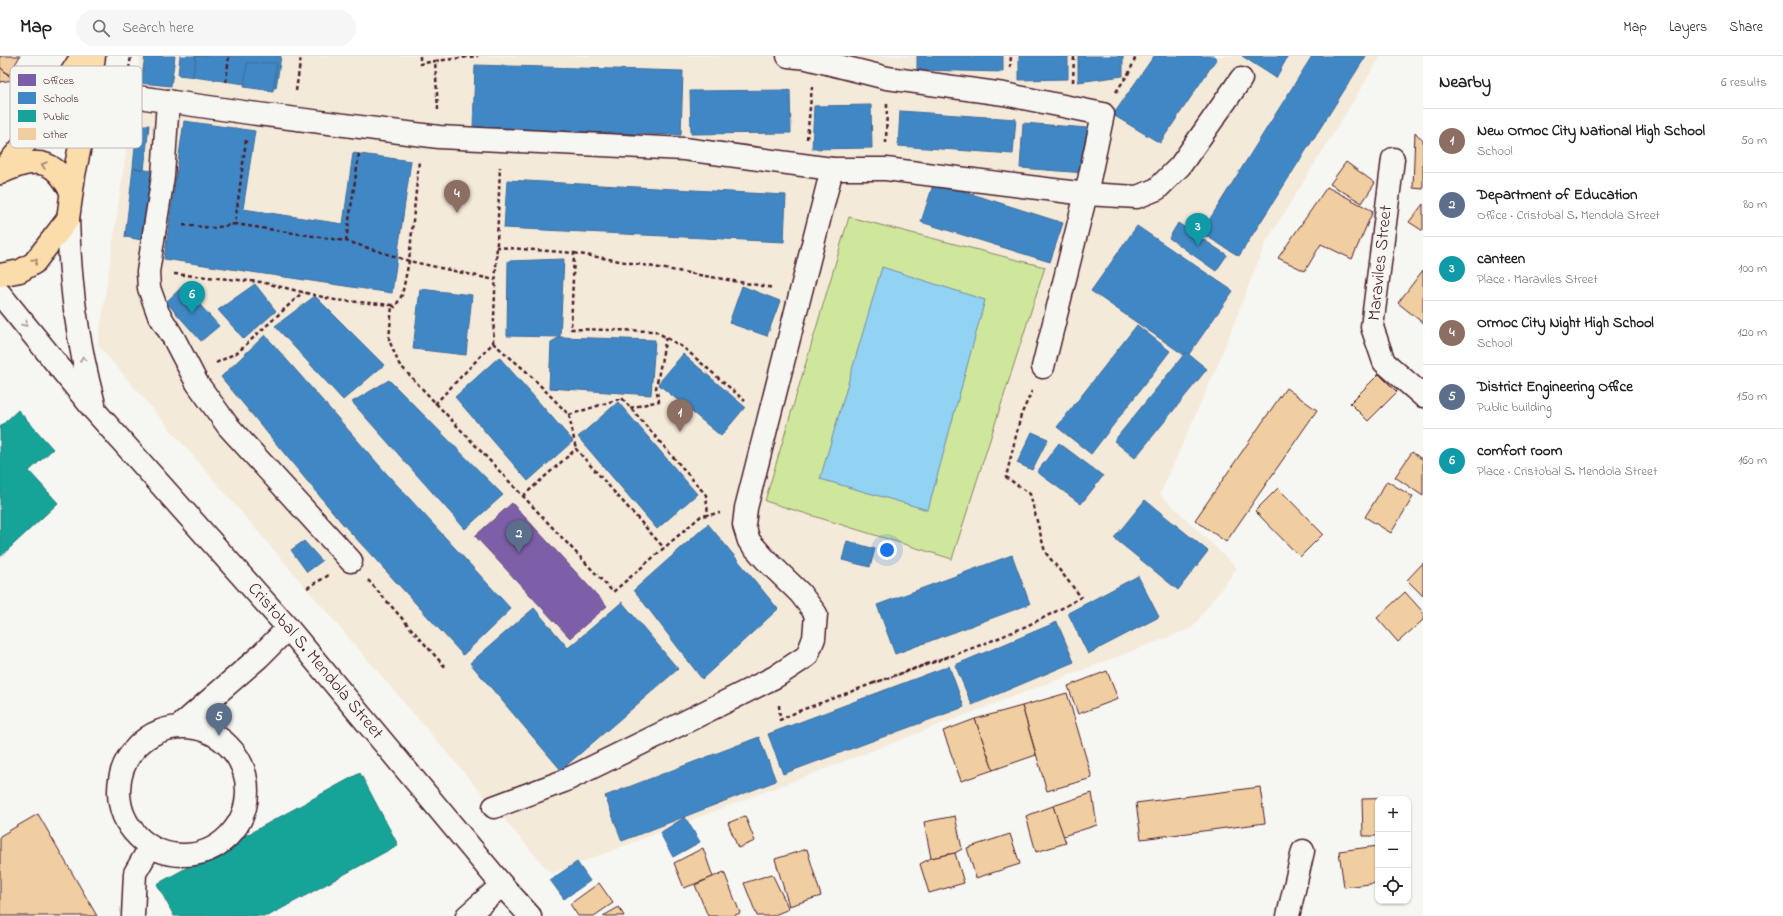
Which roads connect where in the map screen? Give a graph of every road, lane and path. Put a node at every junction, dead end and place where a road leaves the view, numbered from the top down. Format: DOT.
graph roads {
  1 [pos="82,56"];
  2 [pos="94,56"];
  3 [pos="301,56"];
  4 [pos="420,56"];
  5 [pos="478,56"];
  6 [pos="788,56"];
  7 [pos="1136,56"];
  8 [pos="435,61"];
  9 [pos="833,64"];
  10 [pos="76,66"];
  11 [pos="93,66"];
  12 [pos="888,78"];
  13 [pos="1241,79"];
  14 [pos="142,97"];
  15 [pos="168,101"];
  16 [pos="250,113"];
  17 [pos="1103,114"];
  18 [pos="292,118"];
  19 [pos="363,126"];
  20 [pos="431,136"];
  21 [pos="501,140"];
  22 [pos="21,148"];
  23 [pos="79,148"];
  24 [pos="1393,160"];
  25 [pos="805,166"];
  26 [pos="832,169"];
  27 [pos="886,169"];
  28 [pos="0,173"];
  29 [pos="72,190"];
  30 [pos="1086,194"];
  31 [pos="68,219"];
  32 [pos="156,222"];
  33 [pos="235,224"];
  34 [pos="346,240"];
  35 [pos="496,247"];
  36 [pos="574,253"];
  37 [pos="409,261"];
  38 [pos="148,272"];
  39 [pos="0,275"];
  40 [pos="495,280"];
  41 [pos="303,292"];
  42 [pos="800,293"];
  43 [pos="0,294"];
  44 [pos="392,305"];
  45 [pos="666,338"];
  46 [pos="493,343"];
  47 [pos="1043,367"];
  48 [pos="190,370"];
  49 [pos="1423,396"];
  50 [pos="435,404"];
  51 [pos="630,408"];
  52 [pos="95,411"];
  53 [pos="569,415"];
  54 [pos="769,417"];
  55 [pos="576,449"];
  56 [pos="523,496"];
  57 [pos="746,508"];
  58 [pos="708,515"];
  59 [pos="664,548"];
  60 [pos="351,561"];
  61 [pos="288,628"];
  62 [pos="446,668"];
  63 [pos="775,677"];
  64 [pos="181,725"];
  65 [pos="494,808"];
  66 [pos="150,847"];
  67 [pos="1303,851"];
  68 [pos="502,886"];
  69 [pos="133,916"];
  70 [pos="467,916"];
  71 [pos="530,916"];
  72 [pos="1288,916"];
  1 -- 10 [label="main road"];
  2 -- 11 [label="main road"];
  3 -- 18 [label="path"];
  4 -- 8 [label="path"];
  5 -- 8 [label="path"];
  6 -- 9 [label="street"];
  7 -- 17 [label="path"];
  8 -- 20 [label="path"];
  9 -- 12 [label="street"];
  9 -- 25 [label="path"];
  12 -- 17 [label="street"];
  12 -- 27 [label="path"];
  13 -- 30 [label="street"];
  14 -- 15 [label="street"];
  15 -- 16 [label="street"];
  15 -- 32 [label="street"];
  16 -- 18 [label="street"];
  16 -- 33 [label="path"];
  17 -- 30 [label="street"];
  18 -- 19 [label="street"];
  19 -- 20 [label="street"];
  19 -- 34 [label="path"];
  20 -- 21 [label="street"];
  20 -- 37 [label="path"];
  21 -- 25 [label="street"];
  21 -- 35 [label="path"];
  22 -- 28 [label="main road"];
  23 -- 29 [label="main road"];
  24 -- 49 [label="street, Maraviles Street"];
  25 -- 26 [label="street"];
  26 -- 27 [label="street"];
  26 -- 42 [label="street"];
  27 -- 30 [label="street"];
  29 -- 28 [label="main road, one-way"];
  29 -- 31 [label="main road"];
  30 -- 47 [label="street"];
  39 -- 31 [label="main road, one-way"];
  52 -- 31 [label="street, Cristobal S. Mendola Street, one-way"];
  32 -- 33 [label="path"];
  32 -- 38 [label="street"];
  33 -- 34 [label="path"];
  34 -- 37 [label="path"];
  35 -- 36 [label="path"];
  35 -- 40 [label="path"];
  36 -- 42 [label="path"];
  36 -- 45 [label="path"];
  37 -- 40 [label="path"];
  37 -- 44 [label="path"];
  38 -- 41 [label="path"];
  38 -- 48 [label="street"];
  40 -- 46 [label="path"];
  41 -- 44 [label="path"];
  41 -- 48 [label="path"];
  42 -- 54 [label="street"];
  43 -- 52 [label="street, Cristobal S. Mendola Street, one-way"];
  44 -- 50 [label="path"];
  45 -- 51 [label="path"];
  45 -- 54 [label="path"];
  46 -- 50 [label="path"];
  46 -- 53 [label="path"];
  47 -- 63 [label="path"];
  48 -- 60 [label="street"];
  50 -- 56 [label="path"];
  51 -- 53 [label="path"];
  51 -- 58 [label="path"];
  52 -- 61 [label="street, Cristobal S. Mendola Street"];
  53 -- 55 [label="path"];
  54 -- 57 [label="street"];
  55 -- 56 [label="path"];
  55 -- 59 [label="path"];
  56 -- 59 [label="path"];
  57 -- 58 [label="path"];
  57 -- 63 [label="street"];
  58 -- 59 [label="path"];
  60 -- 62 [label="path"];
  61 -- 64 [label="street"];
  61 -- 68 [label="street, Cristobal S. Mendola Street"];
  63 -- 65 [label="street"];
  64 -- 66 [label="street"];
  64 -- 66 [label="street"];
  66 -- 69 [label="street"];
  67 -- 72 [label="street"];
  68 -- 70 [label="street"];
  68 -- 71 [label="street, Cristobal S. Mendola Street"];
}
